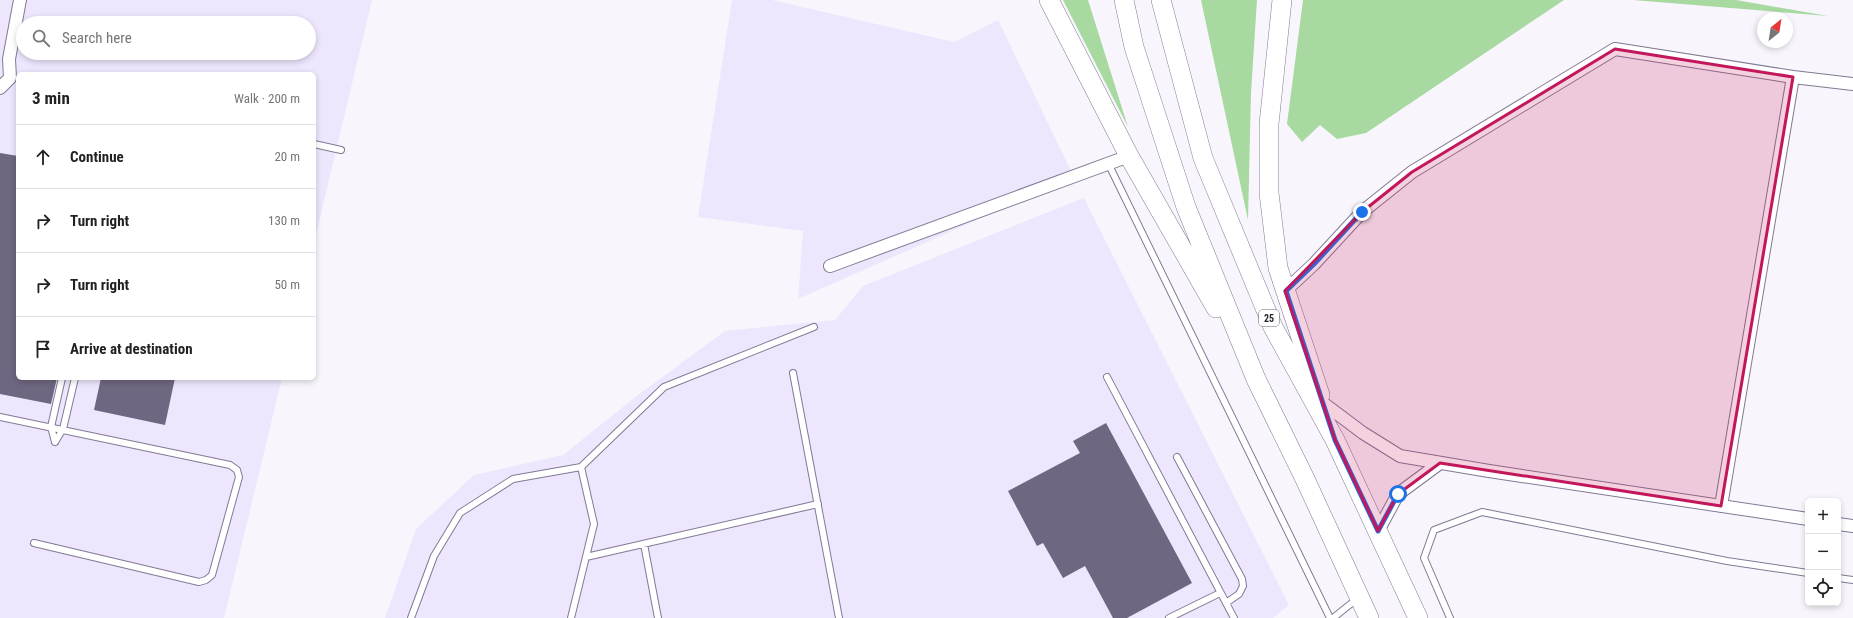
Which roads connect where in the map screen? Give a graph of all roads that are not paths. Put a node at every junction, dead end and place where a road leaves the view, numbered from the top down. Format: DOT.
graph roads {
  1 [pos="20,0"];
  2 [pos="1049,0"];
  3 [pos="1124,0"];
  4 [pos="1161,0"];
  5 [pos="1282,0"];
  6 [pos="17,16"];
  7 [pos="16,21"];
  8 [pos="1793,77"];
  9 [pos="14,79"];
  10 [pos="1853,84"];
  11 [pos="0,88"];
  12 [pos="316,144"];
  13 [pos="341,150"];
  14 [pos="1130,156"];
  15 [pos="1108,164"];
  16 [pos="830,266"];
  17 [pos="1286,291"];
  18 [pos="814,327"];
  19 [pos="793,373"];
  20 [pos="1107,377"];
  21 [pos="1256,379"];
  22 [pos="62,380"];
  23 [pos="75,380"];
  24 [pos="1323,403"];
  25 [pos="0,416"];
  26 [pos="52,427"];
  27 [pos="63,429"];
  28 [pos="1335,440"];
  29 [pos="1177,457"];
  30 [pos="1440,463"];
  31 [pos="581,467"];
  32 [pos="818,504"];
  33 [pos="1721,506"];
  34 [pos="1805,519"];
  35 [pos="1841,524"];
  36 [pos="1853,526"];
  37 [pos="1378,531"];
  38 [pos="34,543"];
  39 [pos="644,544"];
  40 [pos="586,557"];
  41 [pos="1805,573"];
  42 [pos="1841,578"];
  43 [pos="1853,580"];
  44 [pos="1220,593"];
  45 [pos="1359,597"];
  46 [pos="1226,603"];
  47 [pos="411,618"];
  48 [pos="571,618"];
  49 [pos="658,618"];
  50 [pos="839,618"];
  51 [pos="1169,618"];
  52 [pos="1234,618"];
  53 [pos="1332,618"];
  54 [pos="1369,618"];
  55 [pos="1418,618"];
  56 [pos="1450,618"];
  1 -- 6 [label="street"];
  2 -- 14 [label="main road"];
  3 -- 21 [label="main road"];
  4 -- 28 [label="main road, 25"];
  5 -- 17 [label="main road"];
  7 -- 9 [label="street"];
  8 -- 10 [label="street"];
  8 -- 17 [label="street"];
  8 -- 33 [label="street"];
  9 -- 11 [label="street"];
  12 -- 13 [label="lane"];
  14 -- 15 [label="street"];
  14 -- 21 [label="main road"];
  15 -- 16 [label="street"];
  15 -- 53 [label="lane"];
  17 -- 24 [label="main road"];
  18 -- 31 [label="lane"];
  19 -- 32 [label="lane"];
  20 -- 44 [label="lane"];
  21 -- 45 [label="main road"];
  22 -- 26 [label="lane"];
  23 -- 27 [label="lane"];
  24 -- 28 [label="main road"];
  24 -- 30 [label="street"];
  25 -- 26 [label="lane"];
  26 -- 27 [label="lane"];
  26 -- 27 [label="lane"];
  27 -- 38 [label="lane"];
  28 -- 37 [label="main road, 25"];
  29 -- 46 [label="lane"];
  30 -- 33 [label="street"];
  30 -- 37 [label="street"];
  31 -- 40 [label="lane"];
  31 -- 47 [label="lane"];
  32 -- 39 [label="lane"];
  32 -- 50 [label="lane"];
  33 -- 34 [label="street"];
  35 -- 36 [label="street"];
  37 -- 55 [label="main road, 25"];
  39 -- 40 [label="lane"];
  39 -- 49 [label="lane"];
  40 -- 48 [label="lane"];
  41 -- 56 [label="lane"];
  42 -- 43 [label="lane"];
  44 -- 46 [label="lane"];
  44 -- 51 [label="lane"];
  45 -- 53 [label="lane"];
  45 -- 54 [label="main road"];
  46 -- 52 [label="lane"];
}
